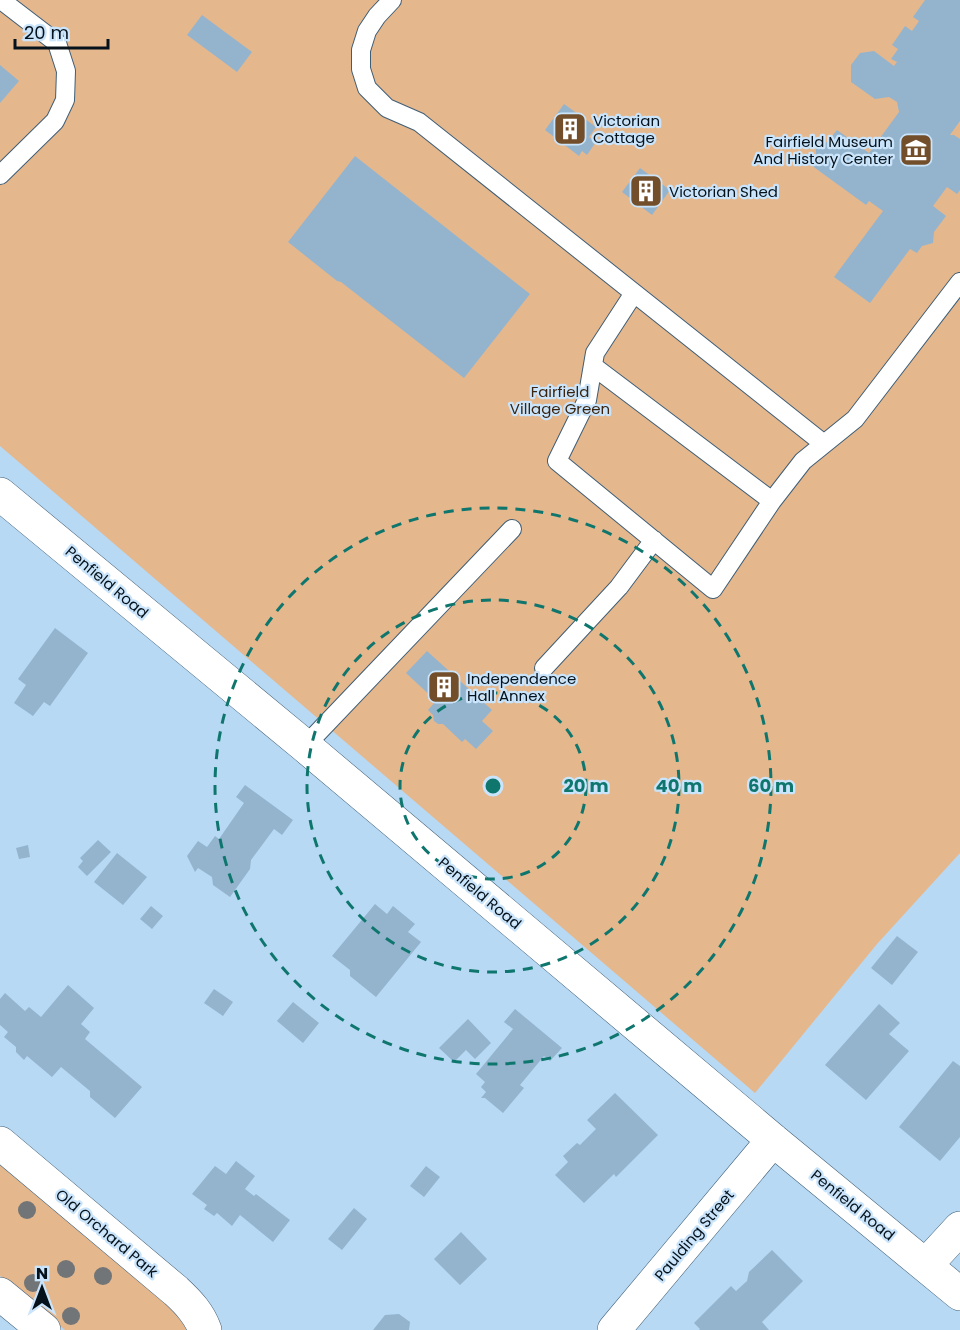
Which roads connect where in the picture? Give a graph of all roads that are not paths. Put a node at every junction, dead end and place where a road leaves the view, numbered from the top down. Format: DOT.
graph roads {
  1 [pos="1,0"];
  2 [pos="392,0"];
  3 [pos="0,175"];
  4 [pos="960,282"];
  5 [pos="634,293"];
  6 [pos="593,366"];
  7 [pos="824,444"];
  8 [pos="0,494"];
  9 [pos="772,501"];
  10 [pos="512,529"];
  11 [pos="654,540"];
  12 [pos="544,668"];
  13 [pos="305,746"];
  14 [pos="773,1140"];
  15 [pos="0,1143"];
  16 [pos="960,1228"];
  17 [pos="926,1265"];
  18 [pos="0,1294"];
  19 [pos="960,1294"];
  20 [pos="44,1330"];
  21 [pos="205,1330"];
  22 [pos="614,1330"];
  1 -- 3 [label="lane"];
  2 -- 5 [label="lane"];
  4 -- 7 [label="lane"];
  5 -- 6 [label="lane"];
  5 -- 7 [label="lane"];
  6 -- 9 [label="lane"];
  6 -- 11 [label="lane"];
  7 -- 9 [label="lane"];
  8 -- 13 [label="street, Penfield Road"];
  9 -- 11 [label="lane"];
  10 -- 13 [label="lane"];
  11 -- 12 [label="lane"];
  13 -- 14 [label="street, Penfield Road"];
  14 -- 17 [label="street, Penfield Road"];
  14 -- 22 [label="street, Paulding Street"];
  15 -- 21 [label="street, Old Orchard Park"];
  16 -- 17 [label="street"];
  17 -- 19 [label="street, Penfield Road"];
  18 -- 20 [label="street"];
}
